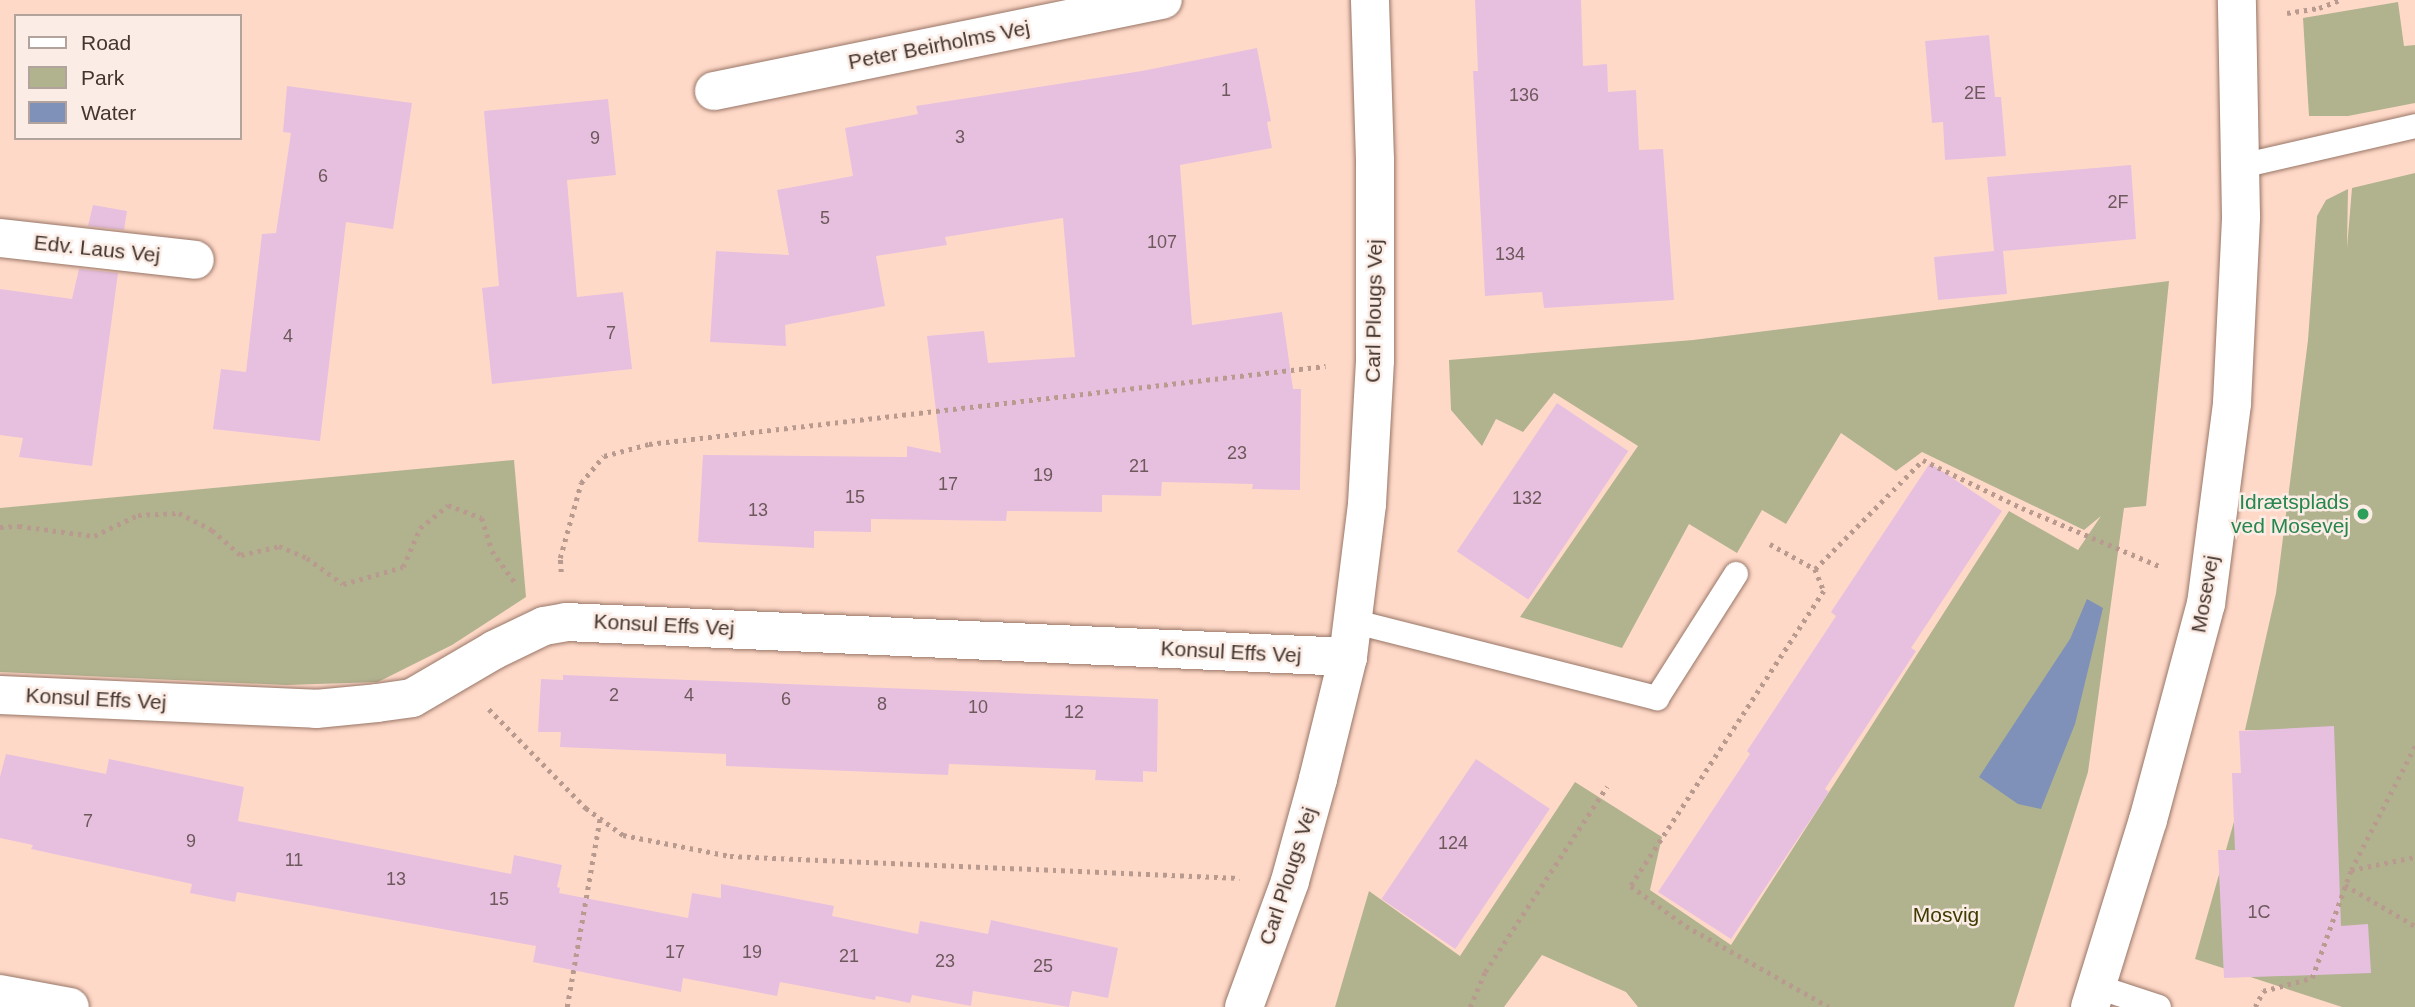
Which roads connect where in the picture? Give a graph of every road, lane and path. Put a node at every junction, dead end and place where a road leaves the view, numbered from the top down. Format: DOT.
graph roads {
  1 [pos="1164,0"];
  2 [pos="1370,0"];
  3 [pos="2237,0"];
  4 [pos="714,90"];
  5 [pos="2415,126"];
  6 [pos="2241,166"];
  7 [pos="0,238"];
  8 [pos="195,260"];
  9 [pos="1375,360"];
  10 [pos="0,527"];
  11 [pos="1815,569"];
  12 [pos="1736,574"];
  13 [pos="2208,585"];
  14 [pos="555,624"];
  15 [pos="1350,639"];
  16 [pos="454,674"];
  17 [pos="0,695"];
  18 [pos="2415,746"];
  19 [pos="1607,786"];
  20 [pos="600,818"];
  21 [pos="2415,858"];
  22 [pos="2351,870"];
  23 [pos="1290,881"];
  24 [pos="2345,885"];
  25 [pos="2415,926"];
  26 [pos="0,994"];
  27 [pos="2094,997"];
  28 [pos="70,1007"];
  29 [pos="567,1007"];
  30 [pos="1244,1007"];
  31 [pos="1469,1007"];
  32 [pos="1829,1007"];
  33 [pos="2159,1007"];
  34 [pos="2255,1007"];
  1 -- 4 [label="street, Peter Beirholms Vej"];
  2 -- 9 [label="street, Carl Plougs Vej"];
  3 -- 6 [label="street, Mosevej"];
  5 -- 6 [label="lane"];
  6 -- 13 [label="street, Mosevej"];
  7 -- 8 [label="street, Edv. Laus Vej"];
  9 -- 14 [label="path"];
  9 -- 15 [label="street, Carl Plougs Vej"];
  10 -- 14 [label="path"];
  11 -- 12 [label="path"];
  11 -- 13 [label="path"];
  11 -- 32 [label="path"];
  12 -- 15 [label="lane"];
  13 -- 27 [label="street, Mosevej"];
  14 -- 15 [label="street, Konsul Effs Vej"];
  14 -- 16 [label="street, Konsul Effs Vej"];
  15 -- 23 [label="street, Carl Plougs Vej"];
  16 -- 17 [label="street, Konsul Effs Vej"];
  16 -- 20 [label="path"];
  18 -- 22 [label="path"];
  19 -- 31 [label="path"];
  20 -- 23 [label="path"];
  20 -- 29 [label="path"];
  21 -- 22 [label="path"];
  22 -- 24 [label="path"];
  23 -- 30 [label="street, Carl Plougs Vej"];
  24 -- 25 [label="path"];
  24 -- 34 [label="path"];
  26 -- 28 [label="street"];
  27 -- 33 [label="lane"];
}
